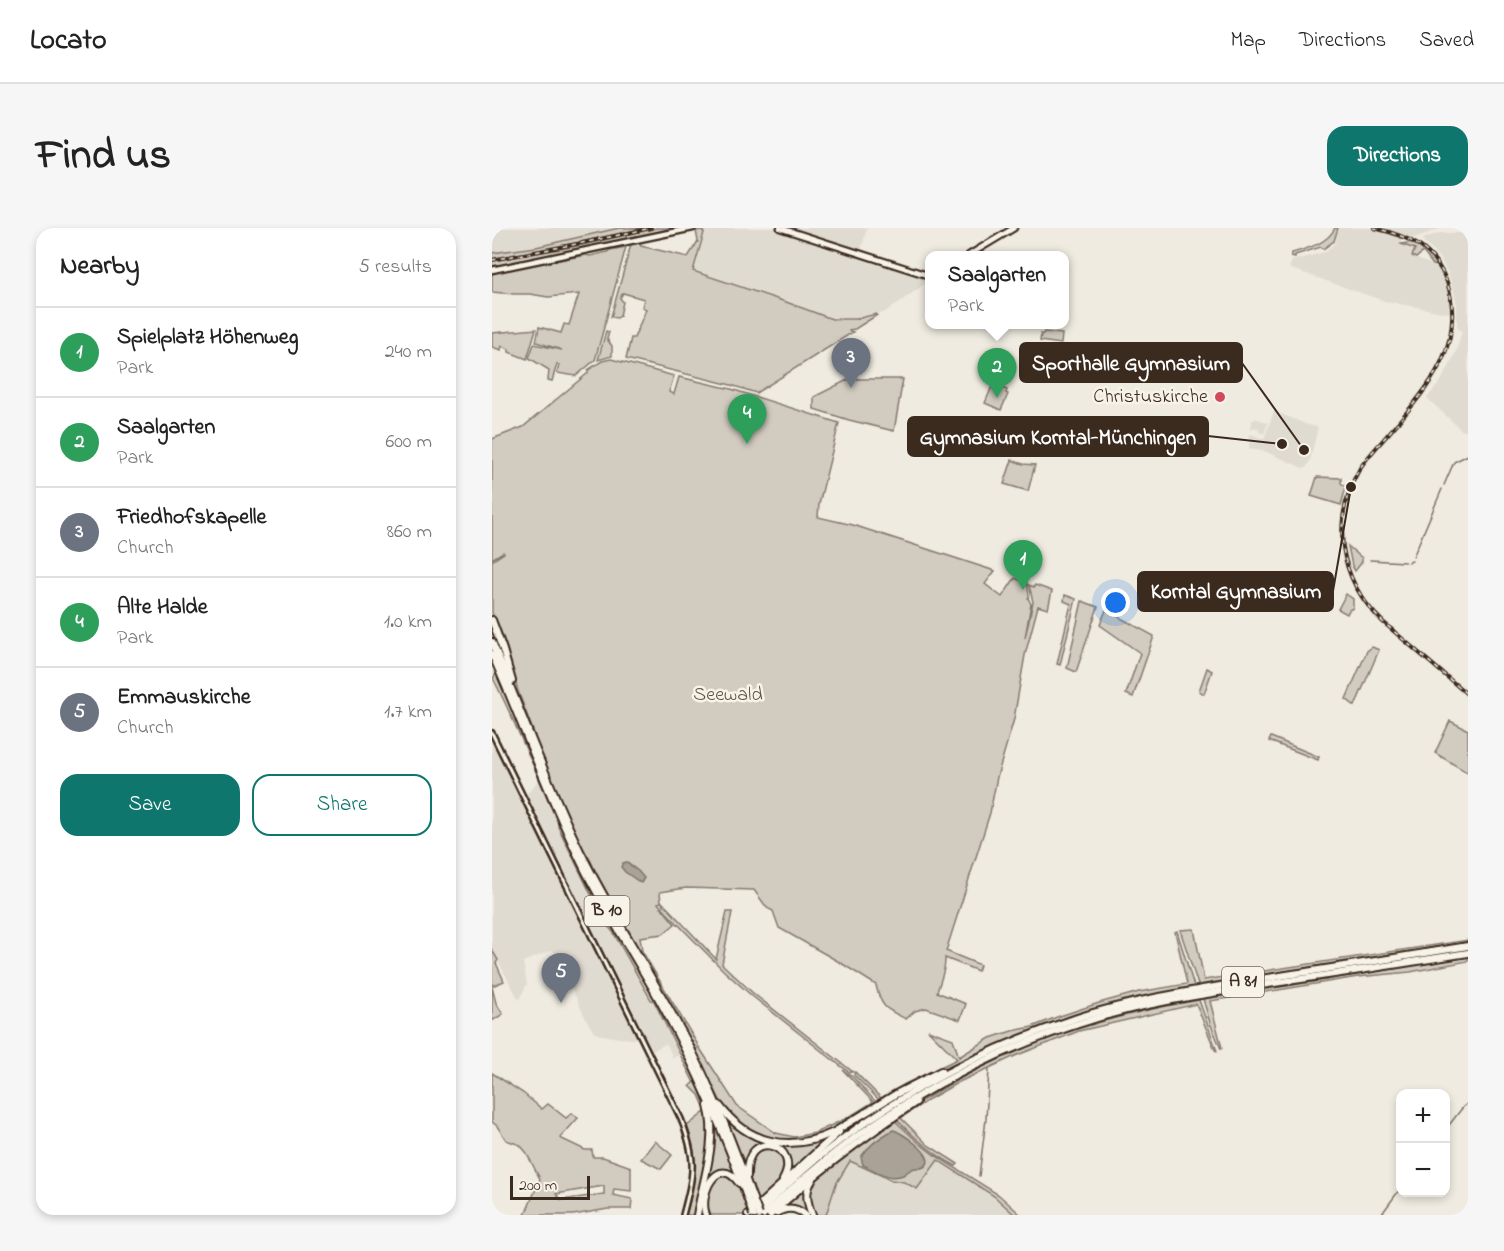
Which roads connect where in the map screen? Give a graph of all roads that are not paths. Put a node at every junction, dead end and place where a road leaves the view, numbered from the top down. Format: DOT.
graph roads {
  1 [pos="693,228"];
  2 [pos="780,228"];
  3 [pos="1014,228"];
  4 [pos="976,251"];
  5 [pos="492,270"];
  6 [pos="925,274"];
  7 [pos="492,620"];
  8 [pos="492,642"];
  9 [pos="492,654"];
  10 [pos="492,663"];
  11 [pos="513,691"];
  12 [pos="512,700"];
  13 [pos="492,733"];
  14 [pos="1468,946"];
  15 [pos="1468,953"];
  16 [pos="981,1056"];
  17 [pos="704,1091"];
  18 [pos="713,1097"];
  19 [pos="889,1113"];
  20 [pos="858,1117"];
  21 [pos="820,1171"];
  22 [pos="747,1182"];
  23 [pos="778,1188"];
  24 [pos="746,1195"];
  25 [pos="751,1201"];
  26 [pos="683,1215"];
  27 [pos="697,1215"];
  28 [pos="706,1215"];
  29 [pos="748,1215"];
  30 [pos="758,1215"];
  31 [pos="771,1215"];
  32 [pos="805,1215"];
  33 [pos="812,1215"];
  1 -- 5 [label="main road"];
  2 -- 6 [label="main road"];
  3 -- 4 [label="main road"];
  7 -- 11 [label="highway, B 10"];
  8 -- 11 [label="highway, B 10"];
  9 -- 12 [label="highway, B 10"];
  10 -- 12 [label="highway, B 10"];
  11 -- 18 [label="highway, B 10"];
  12 -- 17 [label="highway, B 10"];
  13 -- 26 [label="street"];
  14 -- 16 [label="highway, A 81"];
  15 -- 19 [label="highway, A 81"];
  16 -- 19 [label="highway, A 81"];
  16 -- 20 [label="highway"];
  17 -- 24 [label="highway, B 10"];
  17 -- 27 [label="highway"];
  18 -- 20 [label="highway"];
  18 -- 22 [label="highway, B 10"];
  19 -- 21 [label="highway"];
  19 -- 30 [label="highway, A 81"];
  20 -- 23 [label="highway"];
  21 -- 31 [label="highway"];
  21 -- 33 [label="highway"];
  22 -- 23 [label="highway"];
  22 -- 25 [label="highway, B 10"];
  23 -- 29 [label="highway"];
  24 -- 25 [label="highway, B 10"];
  24 -- 28 [label="highway"];
  25 -- 30 [label="highway, B 10, bridge"];
  31 -- 32 [label="highway"];
}
